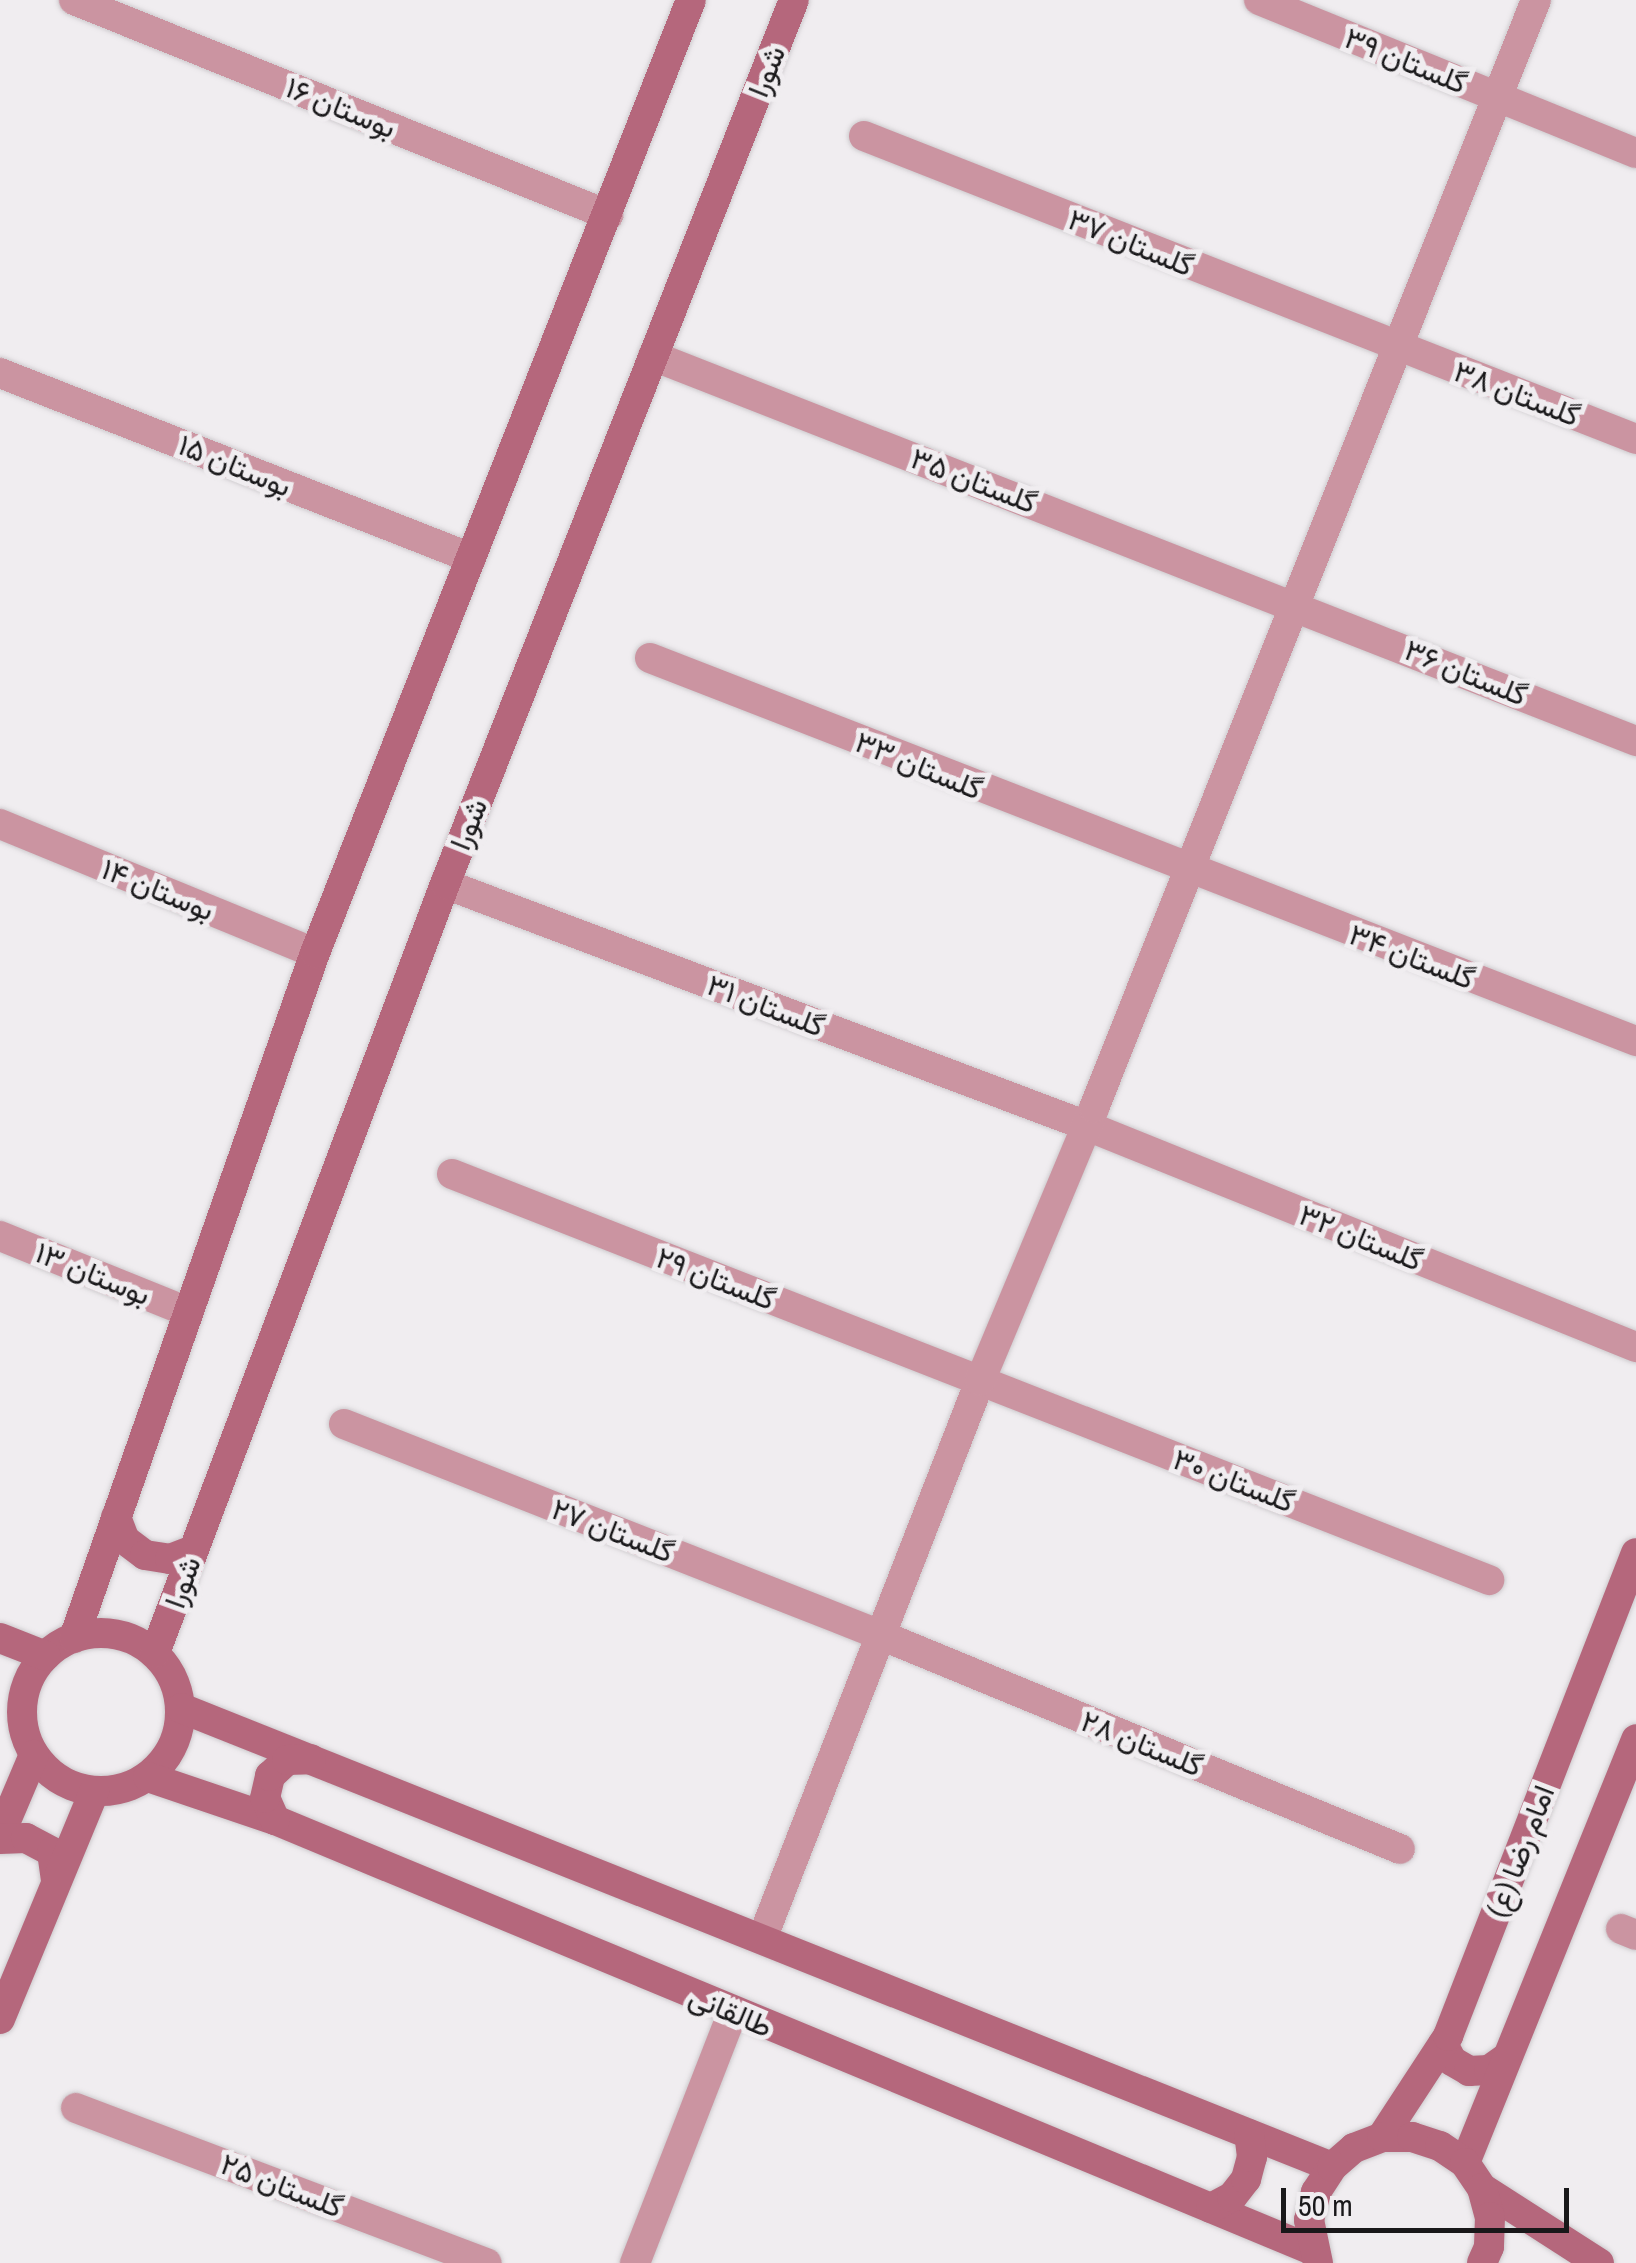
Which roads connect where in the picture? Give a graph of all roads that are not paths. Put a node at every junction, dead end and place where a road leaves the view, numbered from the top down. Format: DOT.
graph roads {
  1 [pos="74,0"];
  2 [pos="691,0"];
  3 [pos="794,0"];
  4 [pos="1259,0"];
  5 [pos="1536,0"];
  6 [pos="1497,98"];
  7 [pos="864,136"];
  8 [pos="1636,154"];
  9 [pos="608,215"];
  10 [pos="1398,347"];
  11 [pos="653,356"];
  12 [pos="0,372"];
  13 [pos="1636,439"];
  14 [pos="471,558"];
  15 [pos="1295,604"];
  16 [pos="650,658"];
  17 [pos="1636,741"];
  18 [pos="0,824"];
  19 [pos="1189,871"];
  20 [pos="445,884"];
  21 [pos="315,952"];
  22 [pos="1636,1041"];
  23 [pos="1087,1126"];
  24 [pos="452,1174"];
  25 [pos="0,1236"];
  26 [pos="186,1311"];
  27 [pos="1636,1347"];
  28 [pos="980,1381"];
  29 [pos="344,1424"];
  30 [pos="116,1517"];
  31 [pos="194,1550"];
  32 [pos="1636,1553"];
  33 [pos="1489,1580"];
  34 [pos="883,1636"];
  35 [pos="0,1638"];
  36 [pos="74,1638"];
  37 [pos="156,1654"];
  38 [pos="46,1656"];
  39 [pos="181,1708"];
  40 [pos="19,1734"];
  41 [pos="1636,1739"];
  42 [pos="311,1759"];
  43 [pos="148,1776"];
  44 [pos="94,1792"];
  45 [pos="275,1820"];
  46 [pos="0,1837"];
  47 [pos="1400,1849"];
  48 [pos="56,1881"];
  49 [pos="762,1939"];
  50 [pos="733,2012"];
  51 [pos="0,2019"];
  52 [pos="1443,2044"];
  53 [pos="1505,2059"];
  54 [pos="76,2108"];
  55 [pos="1248,2134"];
  56 [pos="1382,2138"];
  57 [pos="1332,2166"];
  58 [pos="1474,2176"];
  59 [pos="1211,2208"];
  60 [pos="1315,2256"];
  61 [pos="488,2263"];
  62 [pos="636,2263"];
  63 [pos="1482,2263"];
  64 [pos="1599,2263"];
  1 -- 9 [label="street, بوستان ۱۶"];
  2 -- 9 [label="street"];
  3 -- 11 [label="street, شورا"];
  4 -- 6 [label="street, گلستان ۳۹"];
  5 -- 6 [label="street"];
  6 -- 8 [label="street, گلستان ۳۹"];
  6 -- 10 [label="street"];
  7 -- 10 [label="street, گلستان ۳۷"];
  9 -- 14 [label="street"];
  10 -- 13 [label="street, گلستان ۳۸"];
  10 -- 15 [label="street"];
  11 -- 15 [label="street, گلستان ۳۵"];
  11 -- 20 [label="street, شورا"];
  12 -- 14 [label="street, بوستان ۱۵"];
  14 -- 21 [label="street"];
  15 -- 17 [label="street, گلستان ۳۶"];
  15 -- 19 [label="street"];
  16 -- 19 [label="street, گلستان ۳۳"];
  18 -- 21 [label="street, بوستان ۱۴"];
  19 -- 22 [label="street, گلستان ۳۴"];
  19 -- 23 [label="street"];
  20 -- 23 [label="street, گلستان ۳۱"];
  20 -- 31 [label="street, شورا"];
  21 -- 26 [label="street"];
  23 -- 27 [label="street, گلستان ۳۲"];
  23 -- 28 [label="street"];
  24 -- 28 [label="street, گلستان ۲۹"];
  25 -- 26 [label="street, بوستان ۱۳"];
  26 -- 30 [label="street"];
  28 -- 33 [label="street, گلستان ۳۰"];
  28 -- 34 [label="street"];
  29 -- 34 [label="street, گلستان ۲۷"];
  30 -- 31 [label="street"];
  30 -- 36 [label="street"];
  31 -- 37 [label="street, شورا"];
  32 -- 52 [label="street, امام رضا (ع)"];
  34 -- 47 [label="street, گلستان ۲۸"];
  34 -- 49 [label="street"];
  35 -- 38 [label="street"];
  36 -- 37 [label="street"];
  36 -- 38 [label="street"];
  37 -- 39 [label="street"];
  38 -- 40 [label="street"];
  39 -- 42 [label="street"];
  39 -- 43 [label="street"];
  40 -- 44 [label="street"];
  40 -- 46 [label="street"];
  41 -- 53 [label="street"];
  42 -- 45 [label="street"];
  42 -- 49 [label="street"];
  43 -- 44 [label="street"];
  43 -- 45 [label="street, طالقانی"];
  44 -- 48 [label="street"];
  45 -- 50 [label="street, طالقانی"];
  46 -- 48 [label="street"];
  48 -- 51 [label="street"];
  49 -- 55 [label="street"];
  50 -- 59 [label="street, طالقانی"];
  50 -- 62 [label="street"];
  52 -- 53 [label="street"];
  52 -- 56 [label="street, امام رضا (ع)"];
  53 -- 58 [label="street"];
  54 -- 61 [label="street, گلستان ۲۵"];
  55 -- 57 [label="street"];
  55 -- 59 [label="street"];
  56 -- 57 [label="street"];
  56 -- 58 [label="street"];
  57 -- 60 [label="street"];
  58 -- 63 [label="street"];
  58 -- 64 [label="street"];
  59 -- 60 [label="street, طالقانی"];
}
